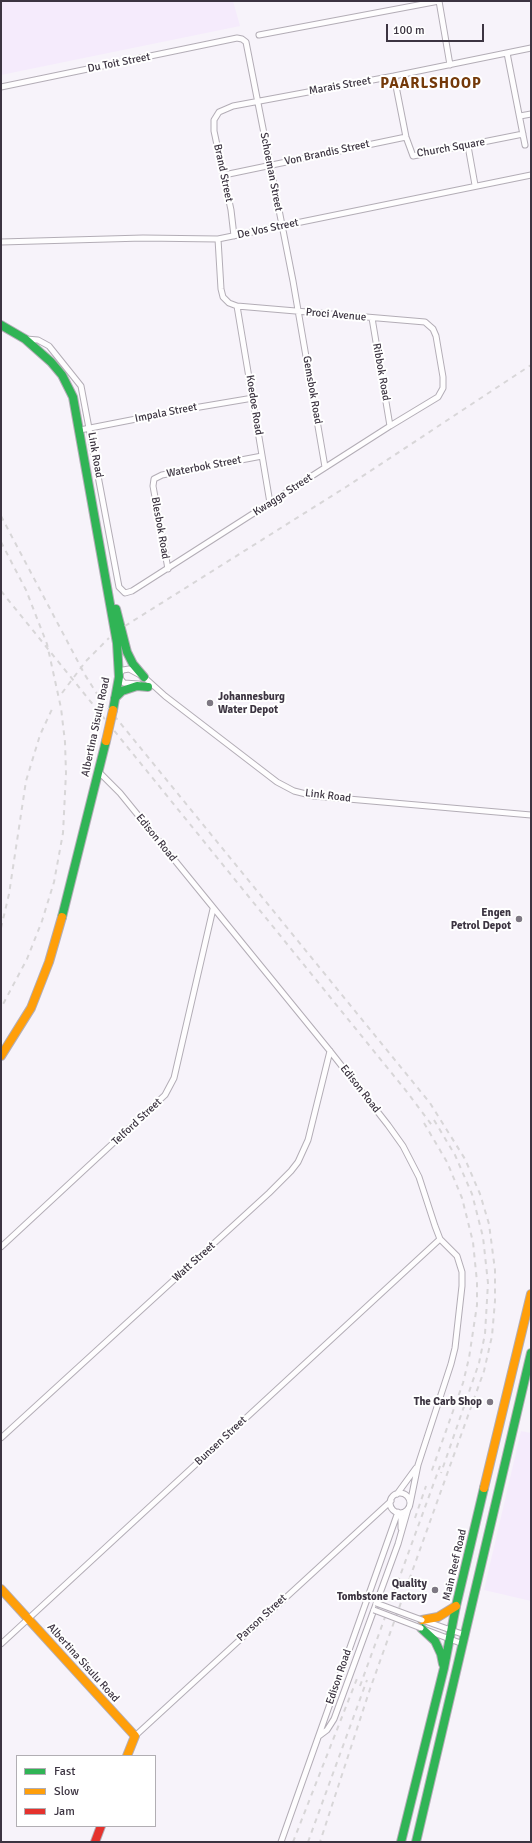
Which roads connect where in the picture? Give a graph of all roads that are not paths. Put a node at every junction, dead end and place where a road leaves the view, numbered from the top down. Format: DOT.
graph roads {
  1 [pos="439,1"];
  2 [pos="259,35"];
  3 [pos="237,38"];
  4 [pos="531,48"];
  5 [pos="508,53"];
  6 [pos="450,65"];
  7 [pos="394,76"];
  8 [pos="1,87"];
  9 [pos="258,101"];
  10 [pos="219,112"];
  11 [pos="531,114"];
  12 [pos="520,116"];
  13 [pos="523,134"];
  14 [pos="406,137"];
  15 [pos="468,146"];
  16 [pos="526,146"];
  17 [pos="270,165"];
  18 [pos="224,175"];
  19 [pos="531,175"];
  20 [pos="476,185"];
  21 [pos="282,226"];
  22 [pos="234,236"];
  23 [pos="218,239"];
  24 [pos="1,242"];
  25 [pos="237,306"];
  26 [pos="298,312"];
  27 [pos="372,318"];
  28 [pos="1,325"];
  29 [pos="25,339"];
  30 [pos="438,397"];
  31 [pos="253,398"];
  32 [pos="390,426"];
  33 [pos="90,428"];
  34 [pos="80,430"];
  35 [pos="262,456"];
  36 [pos="325,467"];
  37 [pos="153,486"];
  38 [pos="270,504"];
  39 [pos="168,569"];
  40 [pos="103,571"];
  41 [pos="128,592"];
  42 [pos="119,676"];
  43 [pos="144,677"];
  44 [pos="148,687"];
  45 [pos="165,696"];
  46 [pos="115,698"];
  47 [pos="98,772"];
  48 [pos="531,815"];
  49 [pos="213,909"];
  50 [pos="330,1051"];
  51 [pos="1,1056"];
  52 [pos="440,1238"];
  53 [pos="1,1247"];
  54 [pos="531,1294"];
  55 [pos="531,1353"];
  56 [pos="1,1438"];
  57 [pos="496,1440"];
  58 [pos="510,1443"];
  59 [pos="418,1465"];
  60 [pos="397,1494"];
  61 [pos="391,1501"];
  62 [pos="410,1504"];
  63 [pos="408,1509"];
  64 [pos="378,1511"];
  65 [pos="397,1512"];
  66 [pos="401,1533"];
  67 [pos="1,1589"];
  68 [pos="376,1603"];
  69 [pos="456,1606"];
  70 [pos="374,1610"];
  71 [pos="28,1619"];
  72 [pos="422,1624"];
  73 [pos="452,1630"];
  74 [pos="465,1635"];
  75 [pos="450,1639"];
  76 [pos="1,1644"];
  77 [pos="463,1644"];
  78 [pos="444,1668"];
  79 [pos="135,1736"];
  80 [pos="319,1736"];
  81 [pos="127,1755"];
  82 [pos="101,1827"];
  83 [pos="95,1842"];
  84 [pos="281,1842"];
  85 [pos="401,1842"];
  86 [pos="416,1842"];
  1 -- 2 [label="street"];
  1 -- 6 [label="street"];
  3 -- 8 [label="street, Du Toit Street"];
  3 -- 9 [label="street, Schoeman Street"];
  4 -- 5 [label="street, Marais Street"];
  5 -- 6 [label="street, Marais Street"];
  5 -- 12 [label="street"];
  6 -- 7 [label="street, Marais Street"];
  7 -- 9 [label="street, Marais Street"];
  7 -- 14 [label="street, Church Square"];
  9 -- 10 [label="street, Marais Street"];
  9 -- 17 [label="street, Schoeman Street"];
  10 -- 18 [label="street, Brand Street"];
  11 -- 12 [label="street"];
  12 -- 13 [label="street"];
  13 -- 15 [label="street, Church Square"];
  13 -- 16 [label="street"];
  14 -- 15 [label="street, Church Square"];
  14 -- 17 [label="street, Von Brandis Street"];
  15 -- 20 [label="street"];
  17 -- 18 [label="street, Von Brandis Street"];
  17 -- 21 [label="street, Schoeman Street"];
  18 -- 22 [label="street, Brand Street"];
  19 -- 20 [label="street, De Vos Street"];
  20 -- 21 [label="street, De Vos Street"];
  21 -- 22 [label="street, De Vos Street"];
  21 -- 26 [label="street, Schoeman Street"];
  22 -- 23 [label="street, De Vos Street"];
  23 -- 24 [label="street, De Vos Street"];
  23 -- 25 [label="street, Proci Avenue"];
  25 -- 26 [label="street, Proci Avenue"];
  25 -- 31 [label="street, Koedoe Road"];
  26 -- 27 [label="street, Proci Avenue"];
  26 -- 36 [label="street, Gemsbok Road"];
  27 -- 30 [label="street, Proci Avenue"];
  27 -- 32 [label="street, Ribbok Road"];
  28 -- 29 [label="main road, Albertina Sisulu Road"];
  29 -- 33 [label="street, Link Road"];
  29 -- 34 [label="main road, Albertina Sisulu Road"];
  30 -- 32 [label="street, Kwagga Street"];
  31 -- 33 [label="street, Impala Street"];
  31 -- 35 [label="street, Koedoe Road"];
  32 -- 36 [label="street, Kwagga Street"];
  33 -- 34 [label="street, Impala Street"];
  33 -- 41 [label="street, Link Road"];
  34 -- 40 [label="main road, Albertina Sisulu Road"];
  35 -- 37 [label="street, Waterbok Street"];
  35 -- 38 [label="street, Koedoe Road"];
  36 -- 38 [label="street, Kwagga Street"];
  37 -- 39 [label="street, Blesbok Road"];
  38 -- 39 [label="street, Kwagga Street"];
  39 -- 41 [label="street, Kwagga Street"];
  40 -- 42 [label="main road, Albertina Sisulu Road"];
  40 -- 43 [label="main road"];
  42 -- 43 [label="street, Link Road"];
  42 -- 44 [label="street"];
  42 -- 46 [label="main road, Albertina Sisulu Road"];
  43 -- 45 [label="street, Link Road"];
  44 -- 45 [label="street"];
  44 -- 46 [label="main road"];
  45 -- 48 [label="street, Link Road"];
  46 -- 47 [label="main road, Albertina Sisulu Road, bridge"];
  47 -- 49 [label="street, Edison Road"];
  47 -- 51 [label="main road, Albertina Sisulu Road"];
  49 -- 50 [label="street, Edison Road"];
  49 -- 53 [label="street, Telford Street"];
  50 -- 52 [label="street, Edison Road"];
  50 -- 56 [label="street, Watt Street"];
  52 -- 59 [label="street, Edison Road"];
  52 -- 71 [label="street, Bunsen Street"];
  54 -- 57 [label="main road, Main Reef Road"];
  55 -- 58 [label="main road"];
  57 -- 58 [label="main road"];
  57 -- 69 [label="main road, Main Reef Road"];
  58 -- 74 [label="main road"];
  59 -- 60 [label="street, Edison Road"];
  59 -- 62 [label="street, Edison Road"];
  60 -- 61 [label="street"];
  60 -- 62 [label="street"];
  61 -- 64 [label="street, Parson Street"];
  61 -- 65 [label="street"];
  62 -- 63 [label="street"];
  63 -- 65 [label="street"];
  63 -- 66 [label="street"];
  64 -- 65 [label="street"];
  64 -- 79 [label="street, Parson Street"];
  65 -- 66 [label="street"];
  65 -- 80 [label="street, Edison Road"];
  66 -- 68 [label="street"];
  67 -- 71 [label="main road, Albertina Sisulu Road"];
  68 -- 70 [label="street, bridge"];
  68 -- 72 [label="street, bridge"];
  69 -- 72 [label="main road"];
  69 -- 73 [label="main road, Main Reef Road"];
  70 -- 72 [label="street, bridge"];
  70 -- 80 [label="street"];
  71 -- 76 [label="street, Bunsen Street"];
  71 -- 79 [label="main road, Albertina Sisulu Road"];
  72 -- 73 [label="street"];
  72 -- 75 [label="street"];
  72 -- 78 [label="main road"];
  73 -- 74 [label="street"];
  73 -- 75 [label="main road, Main Reef Road"];
  74 -- 77 [label="main road"];
  75 -- 77 [label="street"];
  75 -- 78 [label="main road, Main Reef Road"];
  77 -- 86 [label="main road"];
  78 -- 85 [label="main road, Main Reef Road"];
  79 -- 81 [label="main road"];
  80 -- 84 [label="street, Edison Road"];
  82 -- 83 [label="main road"];
}
